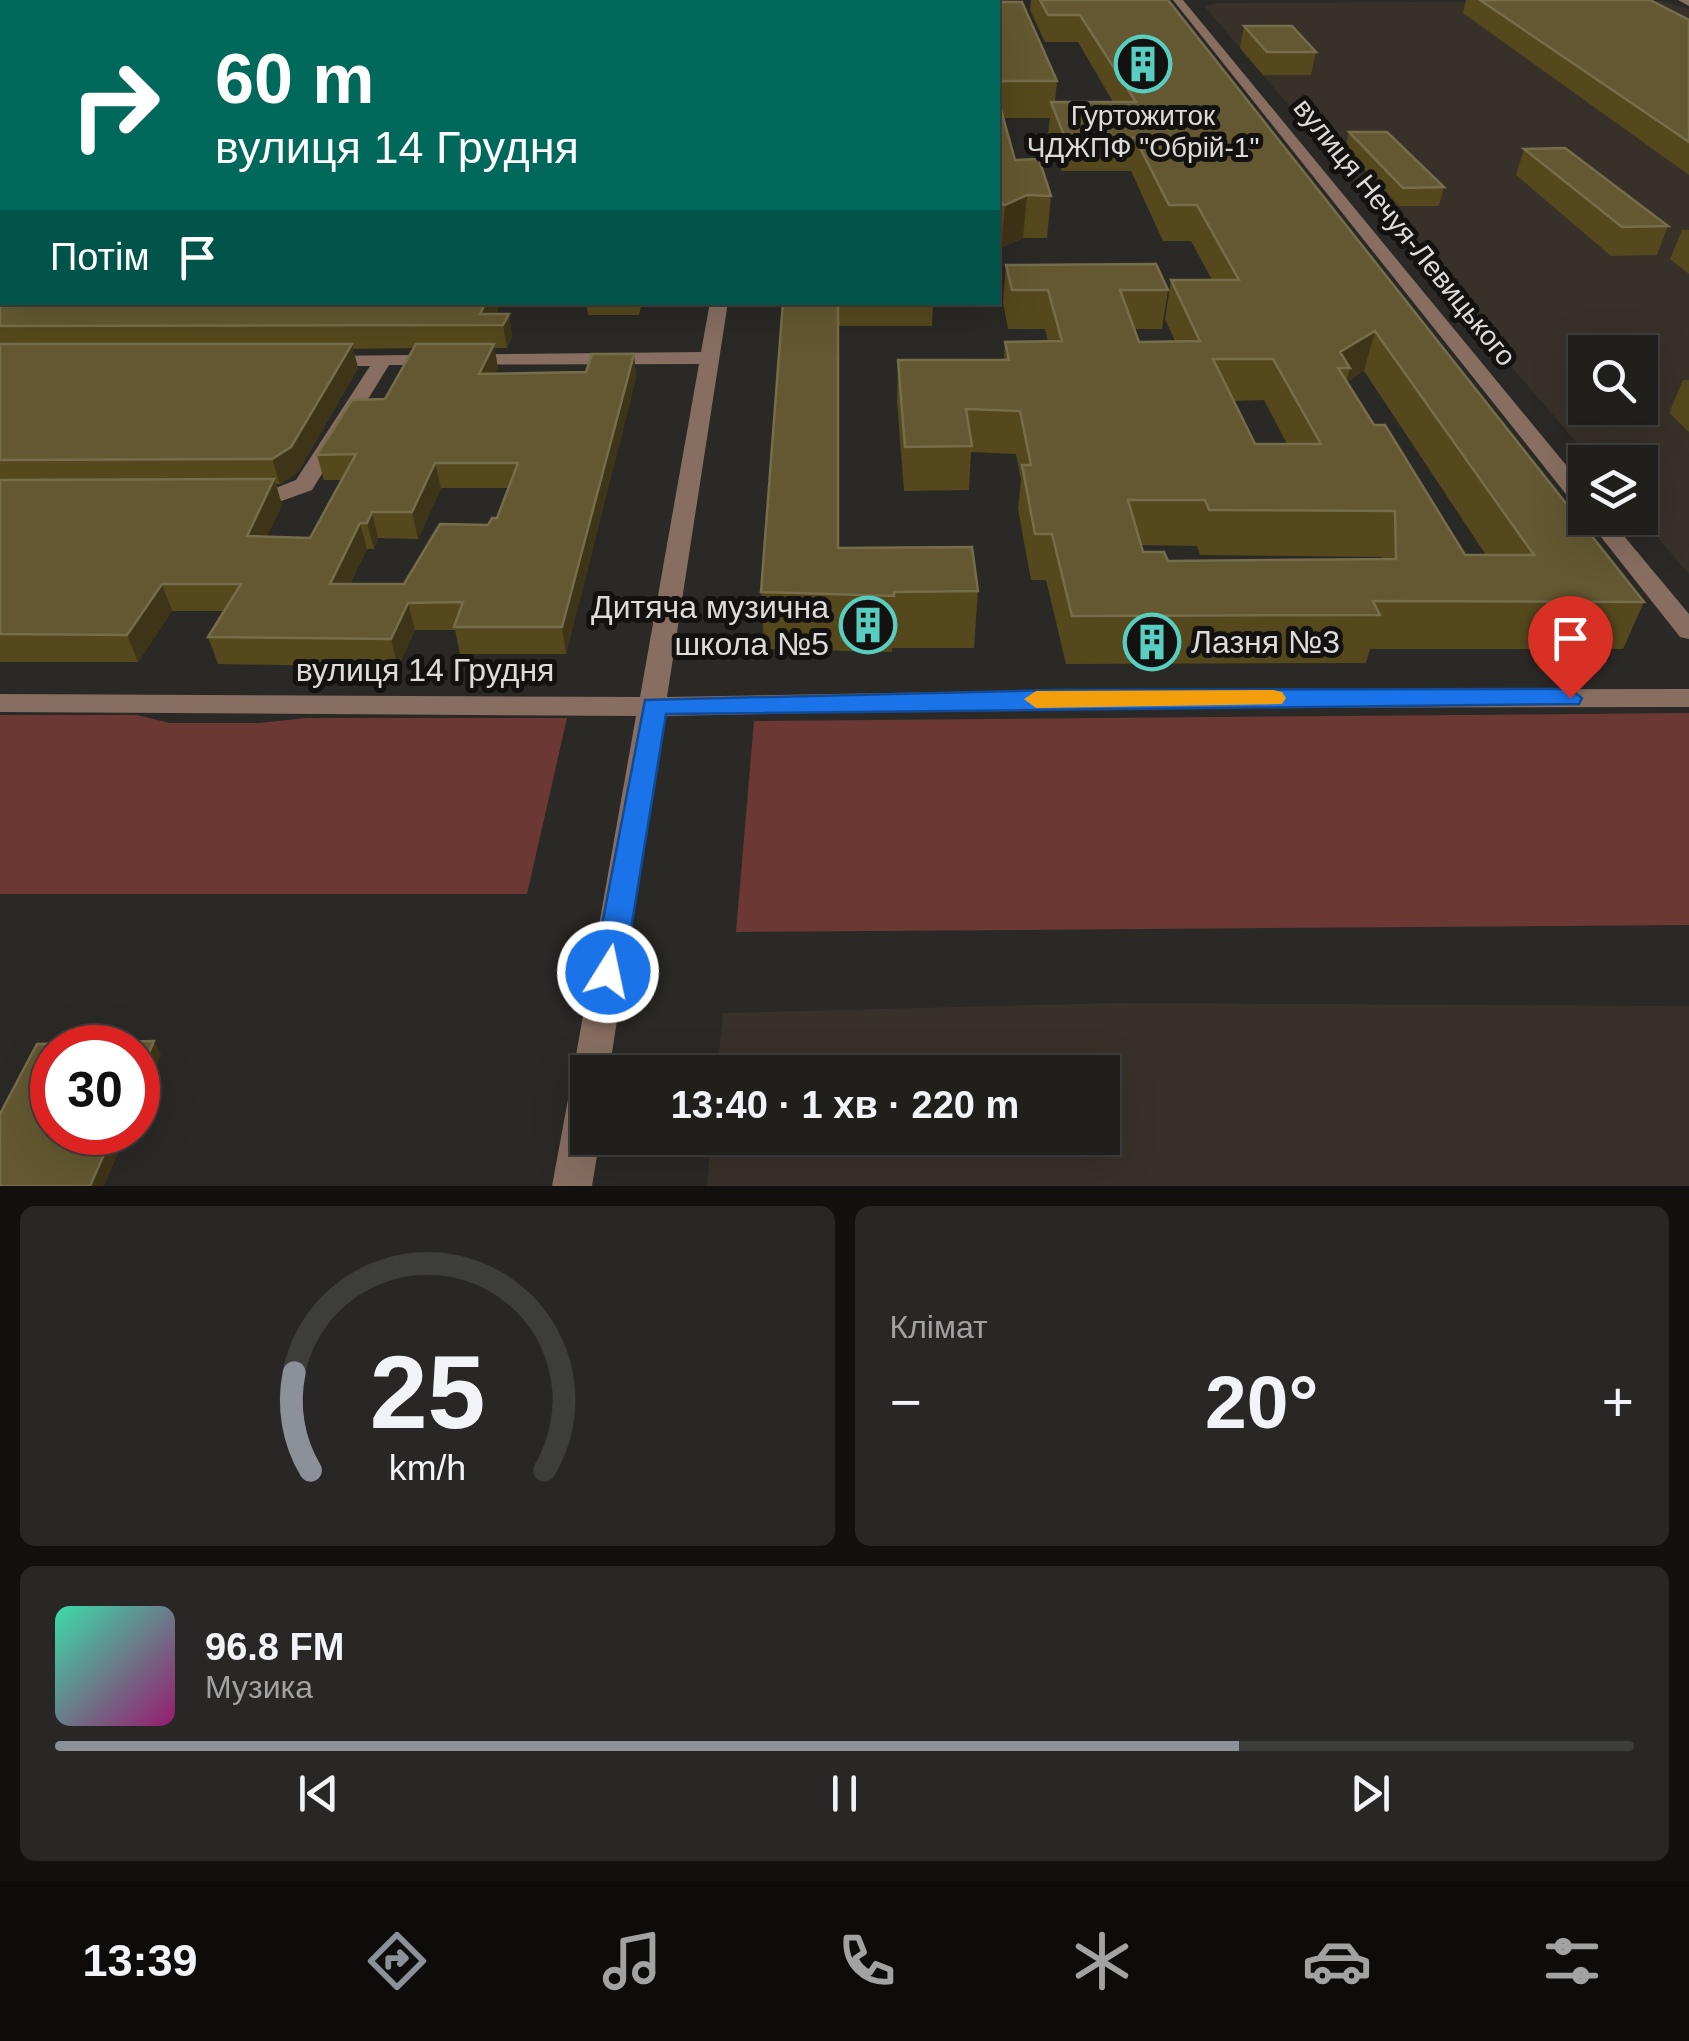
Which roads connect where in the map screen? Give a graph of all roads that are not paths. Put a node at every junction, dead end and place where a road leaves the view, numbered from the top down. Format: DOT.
graph roads {
  1 [pos="1178,0"];
  2 [pos="719,305"];
  3 [pos="710,358"];
  4 [pos="306,360"];
  5 [pos="383,360"];
  6 [pos="1568,481"];
  7 [pos="228,497"];
  8 [pos="1611,535"];
  9 [pos="1689,631"];
  10 [pos="1689,698"];
  11 [pos="0,703"];
  12 [pos="654,706"];
  13 [pos="594,1055"];
  14 [pos="577,1155"];
  15 [pos="572,1186"];
  1 -- 6 [label="street, вулиця Нечуя-Левицького"];
  2 -- 3 [label="street"];
  3 -- 5 [label="street"];
  3 -- 12 [label="street"];
  4 -- 5 [label="street"];
  5 -- 7 [label="street"];
  8 -- 9 [label="street"];
  10 -- 12 [label="street, вулиця 14 Грудня"];
  11 -- 12 [label="street, вулиця 14 Грудня"];
  12 -- 13 [label="street"];
  14 -- 15 [label="street"];
}
